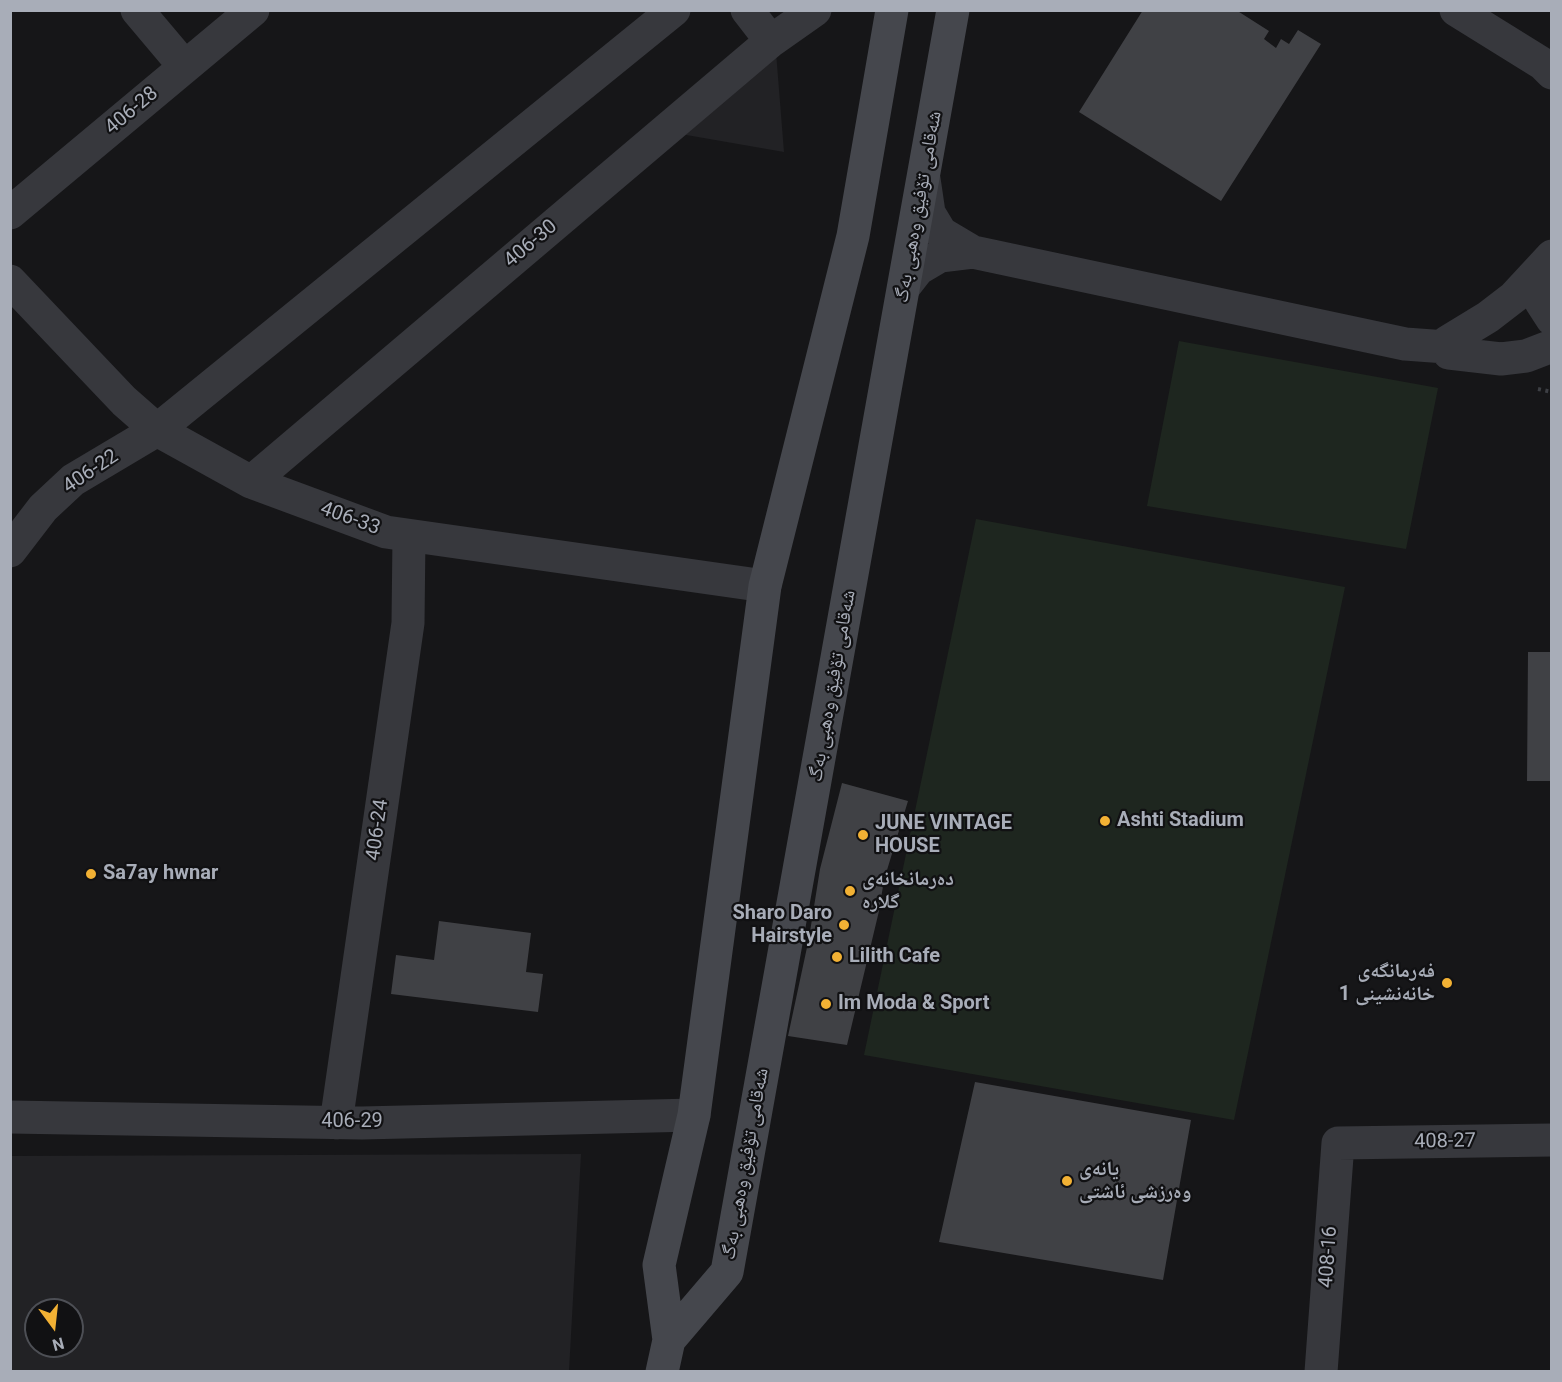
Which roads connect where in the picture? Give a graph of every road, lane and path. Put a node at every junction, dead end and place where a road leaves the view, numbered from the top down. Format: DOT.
graph roads {
  1 [pos="137,10"];
  2 [pos="253,10"];
  3 [pos="674,10"];
  4 [pos="747,10"];
  5 [pos="815,10"];
  6 [pos="892,10"];
  7 [pos="953,10"];
  8 [pos="1456,10"];
  9 [pos="771,41"];
  10 [pos="185,67"];
  11 [pos="1551,73"];
  12 [pos="924,179"];
  13 [pos="10,213"];
  14 [pos="973,252"];
  15 [pos="1544,264"];
  16 [pos="10,281"];
  17 [pos="904,287"];
  18 [pos="1551,319"];
  19 [pos="1551,346"];
  20 [pos="1446,347"];
  21 [pos="157,430"];
  22 [pos="251,482"];
  23 [pos="409,536"];
  24 [pos="10,551"];
  25 [pos="765,586"];
  26 [pos="694,1115"];
  27 [pos="10,1118"];
  28 [pos="336,1123"];
  29 [pos="1551,1140"];
  30 [pos="1338,1143"];
  31 [pos="665,1356"];
  32 [pos="1321,1371"];
  1 -- 10 [label="street"];
  2 -- 10 [label="street, 406-28"];
  3 -- 21 [label="street"];
  4 -- 9 [label="street"];
  5 -- 9 [label="street, 406-30"];
  6 -- 25 [label="street, شەقامی تۆفیق وەهبی بەگ"];
  7 -- 12 [label="street, شەقامی تۆفیق وەهبی بەگ"];
  8 -- 11 [label="street"];
  9 -- 22 [label="street, 406-30"];
  10 -- 13 [label="street, 406-28"];
  12 -- 14 [label="street"];
  12 -- 17 [label="street, شەقامی تۆفیق وەهبی بەگ"];
  14 -- 17 [label="street"];
  14 -- 20 [label="street"];
  15 -- 18 [label="street"];
  15 -- 20 [label="street"];
  16 -- 21 [label="street, 406-33"];
  17 -- 31 [label="street, شەقامی تۆفیق وەهبی بەگ"];
  19 -- 20 [label="street"];
  21 -- 22 [label="street, 406-33"];
  21 -- 24 [label="street, 406-22"];
  22 -- 23 [label="street, 406-33"];
  23 -- 25 [label="street, 406-33"];
  23 -- 28 [label="street, 406-24"];
  25 -- 26 [label="street, شەقامی تۆفیق وەهبی بەگ"];
  26 -- 28 [label="street, 406-29"];
  26 -- 31 [label="street, شەقامی تۆفیق وەهبی بەگ"];
  27 -- 28 [label="street, 406-29"];
  29 -- 30 [label="street, 408-27"];
  30 -- 32 [label="street, 408-16"];
}
